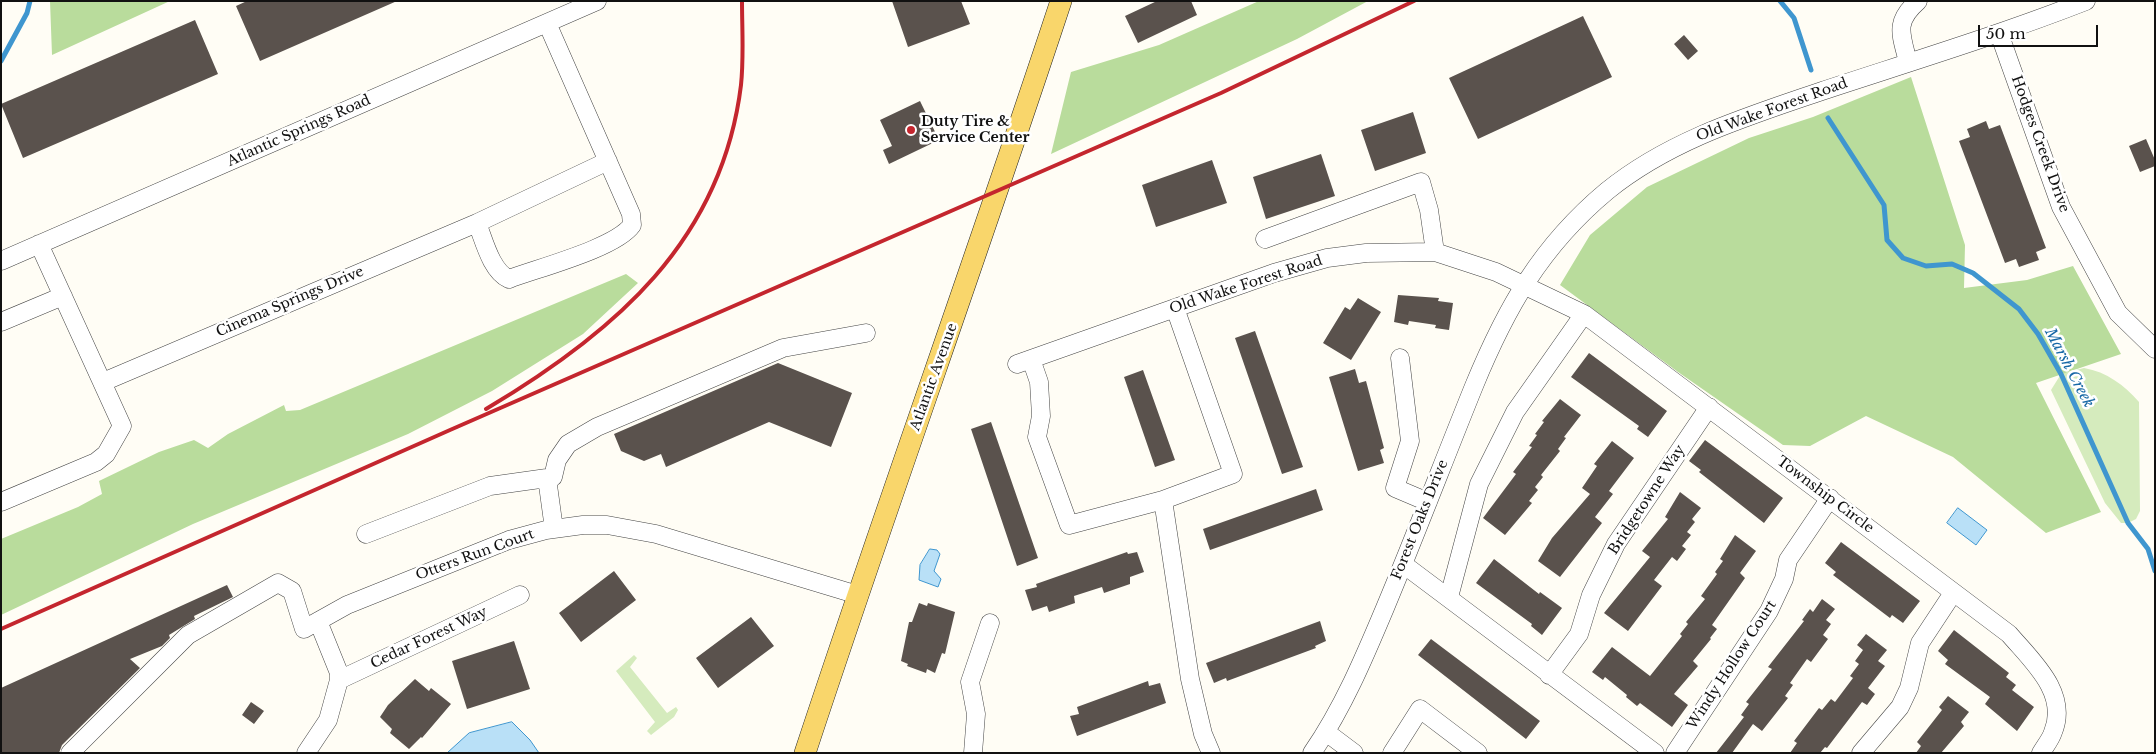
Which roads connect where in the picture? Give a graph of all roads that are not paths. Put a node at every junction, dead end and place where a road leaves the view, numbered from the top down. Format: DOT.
graph roads {
  1 [pos="596,1"];
  2 [pos="1061,1"];
  3 [pos="1918,1"];
  4 [pos="2086,1"];
  5 [pos="547,23"];
  6 [pos="1999,34"];
  7 [pos="1908,62"];
  8 [pos="608,161"];
  9 [pos="477,223"];
  10 [pos="1265,239"];
  11 [pos="39,244"];
  12 [pos="1435,252"];
  13 [pos="1,261"];
  14 [pos="1523,285"];
  15 [pos="63,296"];
  16 [pos="1175,308"];
  17 [pos="1584,314"];
  18 [pos="1,322"];
  19 [pos="866,333"];
  20 [pos="2155,349"];
  21 [pos="1400,358"];
  22 [pos="102,382"];
  23 [pos="1709,406"];
  24 [pos="552,477"];
  25 [pos="1830,498"];
  26 [pos="1163,500"];
  27 [pos="1,502"];
  28 [pos="1428,502"];
  29 [pos="554,529"];
  30 [pos="366,534"];
  31 [pos="1403,564"];
  32 [pos="1953,593"];
  33 [pos="520,595"];
  34 [pos="858,596"];
  35 [pos="1449,597"];
  36 [pos="990,623"];
  37 [pos="311,625"];
  38 [pos="1549,674"];
  39 [pos="339,680"];
  40 [pos="1326,732"];
  41 [pos="70,753"];
  42 [pos="306,753"];
  43 [pos="805,753"];
  44 [pos="973,753"];
  45 [pos="1211,753"];
  46 [pos="1312,753"];
  47 [pos="1354,753"];
  48 [pos="1392,753"];
  49 [pos="1478,753"];
  50 [pos="1655,753"];
  51 [pos="1675,753"];
  52 [pos="1861,753"];
  53 [pos="2041,753"];
  1 -- 5 [label="street, Atlantic Springs Road"];
  2 -- 34 [label="main road, Atlantic Avenue"];
  3 -- 7 [label="street"];
  4 -- 6 [label="street, Old Wake Forest Road"];
  5 -- 8 [label="street"];
  5 -- 11 [label="street, Atlantic Springs Road"];
  6 -- 7 [label="street, Old Wake Forest Road"];
  6 -- 20 [label="street, Hodges Creek Drive"];
  7 -- 14 [label="street, Old Wake Forest Road"];
  8 -- 9 [label="street, Cinema Springs Drive"];
  8 -- 9 [label="street"];
  9 -- 22 [label="street, Cinema Springs Drive"];
  10 -- 12 [label="street"];
  11 -- 13 [label="street, Atlantic Springs Road"];
  11 -- 15 [label="street"];
  12 -- 14 [label="street, Old Wake Forest Road"];
  12 -- 16 [label="street, Old Wake Forest Road"];
  14 -- 17 [label="street, Township Circle"];
  14 -- 28 [label="street, Forest Oaks Drive"];
  15 -- 18 [label="street"];
  15 -- 22 [label="street"];
  16 -- 26 [label="street"];
  16 -- 26 [label="street, Old Wake Forest Road"];
  17 -- 23 [label="street, Township Circle"];
  17 -- 35 [label="street"];
  19 -- 24 [label="street"];
  21 -- 28 [label="street"];
  22 -- 27 [label="street"];
  23 -- 25 [label="street, Township Circle"];
  23 -- 38 [label="street, Bridgetowne Way"];
  25 -- 32 [label="street, Township Circle"];
  25 -- 51 [label="street, Windy Hollow Court"];
  26 -- 45 [label="street"];
  28 -- 31 [label="street, Forest Oaks Drive"];
  29 -- 30 [label="street"];
  29 -- 34 [label="street, Otters Run Court"];
  29 -- 37 [label="street, Otters Run Court"];
  31 -- 35 [label="street"];
  31 -- 40 [label="street, Forest Oaks Drive"];
  32 -- 52 [label="street"];
  32 -- 53 [label="street, Township Circle"];
  33 -- 39 [label="street, Cedar Forest Way"];
  34 -- 43 [label="main road, Atlantic Avenue"];
  35 -- 38 [label="street"];
  36 -- 44 [label="street"];
  37 -- 39 [label="street"];
  37 -- 41 [label="street"];
  38 -- 50 [label="street"];
  39 -- 42 [label="street"];
  40 -- 46 [label="street, Forest Oaks Drive"];
  40 -- 47 [label="street"];
  48 -- 49 [label="street"];
}
